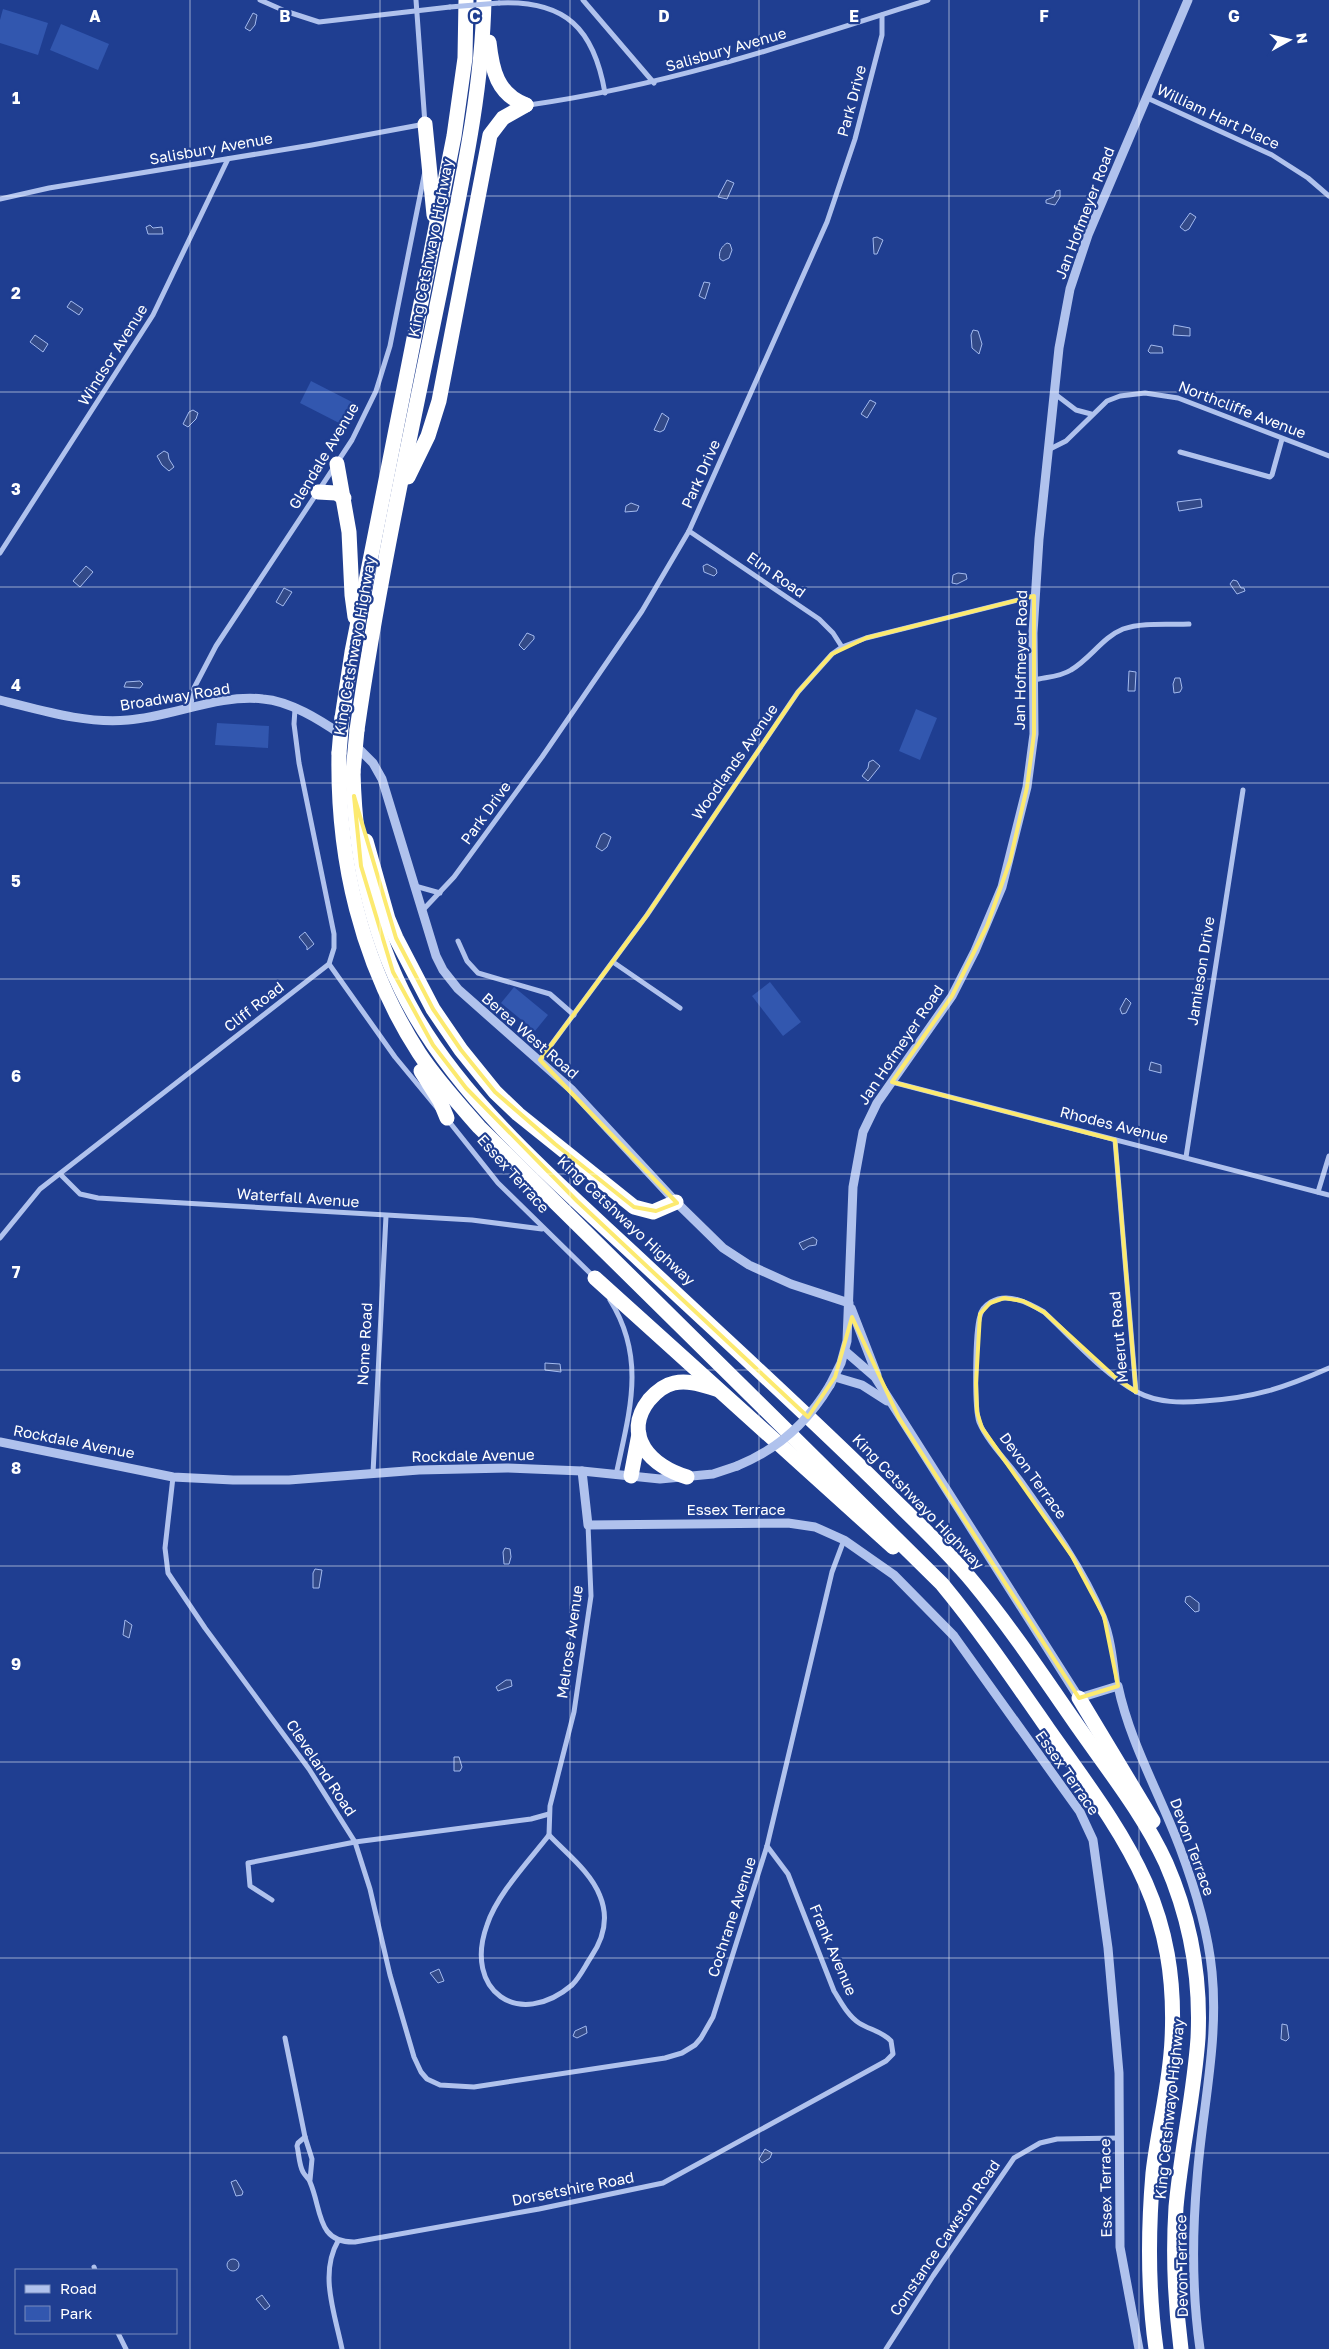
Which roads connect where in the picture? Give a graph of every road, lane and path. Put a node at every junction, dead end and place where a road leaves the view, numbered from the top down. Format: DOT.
graph roads {
  1 [pos="260,0"];
  2 [pos="416,0"];
  3 [pos="466,0"];
  4 [pos="484,0"];
  5 [pos="582,0"];
  6 [pos="928,0"];
  7 [pos="1188,0"];
  8 [pos="494,1"];
  9 [pos="416,10"];
  10 [pos="882,15"];
  11 [pos="654,83"];
  12 [pos="605,92"];
  13 [pos="1145,97"];
  14 [pos="526,105"];
  15 [pos="426,124"];
  16 [pos="228,159"];
  17 [pos="428,162"];
  18 [pos="1329,196"];
  19 [pos="0,199"];
  20 [pos="436,230"];
  21 [pos="1054,394"];
  22 [pos="1091,414"];
  23 [pos="1282,439"];
  24 [pos="1048,451"];
  25 [pos="1180,452"];
  26 [pos="1329,456"];
  27 [pos="337,464"];
  28 [pos="318,492"];
  29 [pos="399,494"];
  30 [pos="344,498"];
  31 [pos="689,531"];
  32 [pos="0,553"];
  33 [pos="1034,596"];
  34 [pos="1189,624"];
  35 [pos="356,629"];
  36 [pos="842,647"];
  37 [pos="1034,680"];
  38 [pos="0,700"];
  39 [pos="190,709"];
  40 [pos="295,709"];
  41 [pos="1243,790"];
  42 [pos="354,796"];
  43 [pos="415,886"];
  44 [pos="440,893"];
  45 [pos="353,900"];
  46 [pos="422,911"];
  47 [pos="458,941"];
  48 [pos="612,962"];
  49 [pos="329,964"];
  50 [pos="680,1008"];
  51 [pos="574,1015"];
  52 [pos="540,1060"];
  53 [pos="892,1082"];
  54 [pos="447,1118"];
  55 [pos="1115,1140"];
  56 [pos="1329,1156"];
  57 [pos="1186,1157"];
  58 [pos="60,1174"];
  59 [pos="1318,1192"];
  60 [pos="1329,1195"];
  61 [pos="676,1202"];
  62 [pos="386,1216"];
  63 [pos="543,1229"];
  64 [pos="0,1238"];
  65 [pos="596,1278"];
  66 [pos="849,1303"];
  67 [pos="845,1351"];
  68 [pos="1329,1368"];
  69 [pos="835,1376"];
  70 [pos="720,1390"];
  71 [pos="1136,1392"];
  72 [pos="892,1404"];
  73 [pos="639,1433"];
  74 [pos="0,1442"];
  75 [pos="582,1471"];
  76 [pos="373,1473"];
  77 [pos="624,1476"];
  78 [pos="173,1477"];
  79 [pos="687,1477"];
  80 [pos="588,1526"];
  81 [pos="844,1540"];
  82 [pos="966,1614"];
  83 [pos="1118,1686"];
  84 [pos="1079,1698"];
  85 [pos="549,1814"];
  86 [pos="549,1834"];
  87 [pos="355,1842"];
  88 [pos="767,1846"];
  89 [pos="272,1900"];
  90 [pos="1192,1944"];
  91 [pos="286,2038"];
  92 [pos="893,2047"];
  93 [pos="440,2086"];
  94 [pos="305,2137"];
  95 [pos="1119,2138"];
  96 [pos="310,2180"];
  97 [pos="338,2241"];
  98 [pos="118,2334"];
  99 [pos="126,2349"];
  100 [pos="342,2349"];
  101 [pos="886,2349"];
  102 [pos="1139,2349"];
  103 [pos="1156,2349"];
  104 [pos="1181,2349"];
  105 [pos="1200,2349"];
  1 -- 9 [label="street"];
  2 -- 9 [label="street"];
  3 -- 20 [label="highway, King Cetshwayo Highway"];
  4 -- 29 [label="highway, King Cetshwayo Highway"];
  5 -- 11 [label="street"];
  6 -- 10 [label="street, Salisbury Avenue"];
  7 -- 13 [label="street, Jan Hofmeyer Road"];
  8 -- 9 [label="street, bridge"];
  8 -- 12 [label="street"];
  8 -- 14 [label="highway"];
  9 -- 15 [label="street"];
  10 -- 11 [label="street, Salisbury Avenue"];
  10 -- 31 [label="street, Park Drive"];
  11 -- 12 [label="street, Salisbury Avenue"];
  12 -- 14 [label="street, Salisbury Avenue"];
  13 -- 18 [label="street, William Hart Place"];
  13 -- 21 [label="street, Jan Hofmeyer Road"];
  14 -- 29 [label="highway"];
  15 -- 16 [label="street, Salisbury Avenue"];
  15 -- 17 [label="highway"];
  16 -- 19 [label="street, Salisbury Avenue"];
  16 -- 32 [label="street, Windsor Avenue"];
  17 -- 20 [label="highway"];
  17 -- 27 [label="street, Glendale Avenue"];
  20 -- 35 [label="highway, King Cetshwayo Highway"];
  21 -- 22 [label="street"];
  21 -- 24 [label="street, Jan Hofmeyer Road"];
  22 -- 23 [label="street, Northcliffe Avenue"];
  22 -- 24 [label="street, Northcliffe Avenue"];
  23 -- 25 [label="street"];
  23 -- 26 [label="street, Northcliffe Avenue"];
  24 -- 33 [label="street, Jan Hofmeyer Road"];
  27 -- 28 [label="street, Glendale Avenue"];
  27 -- 30 [label="highway"];
  28 -- 30 [label="highway"];
  28 -- 39 [label="street, Glendale Avenue"];
  29 -- 42 [label="highway, King Cetshwayo Highway, bridge"];
  30 -- 35 [label="highway"];
  31 -- 36 [label="street, Elm Road"];
  31 -- 44 [label="street, Park Drive"];
  33 -- 36 [label="street, Woodlands Avenue"];
  33 -- 37 [label="street, Jan Hofmeyer Road"];
  34 -- 37 [label="street"];
  35 -- 45 [label="highway, King Cetshwayo Highway, bridge"];
  36 -- 48 [label="street, Woodlands Avenue"];
  37 -- 53 [label="street, Jan Hofmeyer Road"];
  38 -- 39 [label="street, Broadway Road"];
  39 -- 40 [label="street, Broadway Road"];
  40 -- 43 [label="street, Berea West Road"];
  40 -- 49 [label="street"];
  41 -- 57 [label="street, Jamieson Drive"];
  42 -- 61 [label="highway"];
  42 -- 90 [label="highway, King Cetshwayo Highway"];
  43 -- 44 [label="street"];
  43 -- 46 [label="street, Berea West Road"];
  44 -- 46 [label="street, Park Drive"];
  45 -- 54 [label="highway"];
  45 -- 82 [label="highway, King Cetshwayo Highway"];
  46 -- 52 [label="street, Berea West Road"];
  47 -- 51 [label="street"];
  48 -- 50 [label="street"];
  48 -- 51 [label="street, Woodlands Avenue"];
  49 -- 54 [label="street, Essex Terrace"];
  49 -- 58 [label="street, Cliff Road"];
  51 -- 52 [label="street, Woodlands Avenue"];
  52 -- 61 [label="street, Berea West Road"];
  53 -- 55 [label="street, Rhodes Avenue"];
  53 -- 66 [label="street, Jan Hofmeyer Road"];
  54 -- 63 [label="street, Essex Terrace"];
  55 -- 57 [label="street, Rhodes Avenue"];
  55 -- 71 [label="street, Meerut Road"];
  56 -- 59 [label="street"];
  57 -- 59 [label="street, Rhodes Avenue"];
  58 -- 62 [label="street, Waterfall Avenue"];
  58 -- 64 [label="street, Cliff Road"];
  59 -- 60 [label="street, Rhodes Avenue"];
  61 -- 66 [label="street, Berea West Road"];
  62 -- 63 [label="street, Waterfall Avenue"];
  62 -- 76 [label="street, Nome Road"];
  63 -- 65 [label="street, Essex Terrace"];
  65 -- 70 [label="highway"];
  65 -- 77 [label="street, Essex Terrace"];
  66 -- 67 [label="street, Rockdale Avenue"];
  66 -- 72 [label="street"];
  67 -- 69 [label="street, Rockdale Avenue"];
  67 -- 72 [label="street"];
  68 -- 71 [label="street, Meerut Road"];
  69 -- 72 [label="street"];
  69 -- 79 [label="street, Rockdale Avenue, bridge"];
  70 -- 73 [label="highway"];
  70 -- 82 [label="highway"];
  71 -- 83 [label="street, Devon Terrace"];
  72 -- 84 [label="street"];
  73 -- 77 [label="highway"];
  73 -- 79 [label="highway"];
  74 -- 78 [label="street, Rockdale Avenue"];
  75 -- 76 [label="street, Rockdale Avenue"];
  75 -- 77 [label="street, Rockdale Avenue"];
  75 -- 80 [label="street, Melrose Avenue"];
  76 -- 78 [label="street, Rockdale Avenue"];
  77 -- 79 [label="street, Rockdale Avenue"];
  78 -- 87 [label="street, Cleveland Road"];
  80 -- 81 [label="street, Essex Terrace"];
  80 -- 85 [label="street, Melrose Avenue"];
  81 -- 88 [label="street, Cochrane Avenue"];
  81 -- 95 [label="street, Essex Terrace"];
  82 -- 103 [label="highway, King Cetshwayo Highway"];
  83 -- 84 [label="street"];
  83 -- 105 [label="street, Devon Terrace"];
  84 -- 90 [label="highway"];
  85 -- 86 [label="street, Melrose Avenue"];
  85 -- 87 [label="street"];
  86 -- 86 [label="street"];
  87 -- 89 [label="street"];
  87 -- 93 [label="street, Cleveland Road"];
  88 -- 92 [label="street, Frank Avenue"];
  88 -- 93 [label="street, Cochrane Avenue"];
  90 -- 104 [label="highway, King Cetshwayo Highway"];
  91 -- 94 [label="street"];
  92 -- 97 [label="street, Dorsetshire Road"];
  94 -- 96 [label="street"];
  94 -- 96 [label="street"];
  95 -- 101 [label="street, Constance Cawston Road"];
  95 -- 102 [label="street, Essex Terrace"];
  96 -- 97 [label="street"];
  97 -- 100 [label="street"];
  98 -- 99 [label="street"];
}
